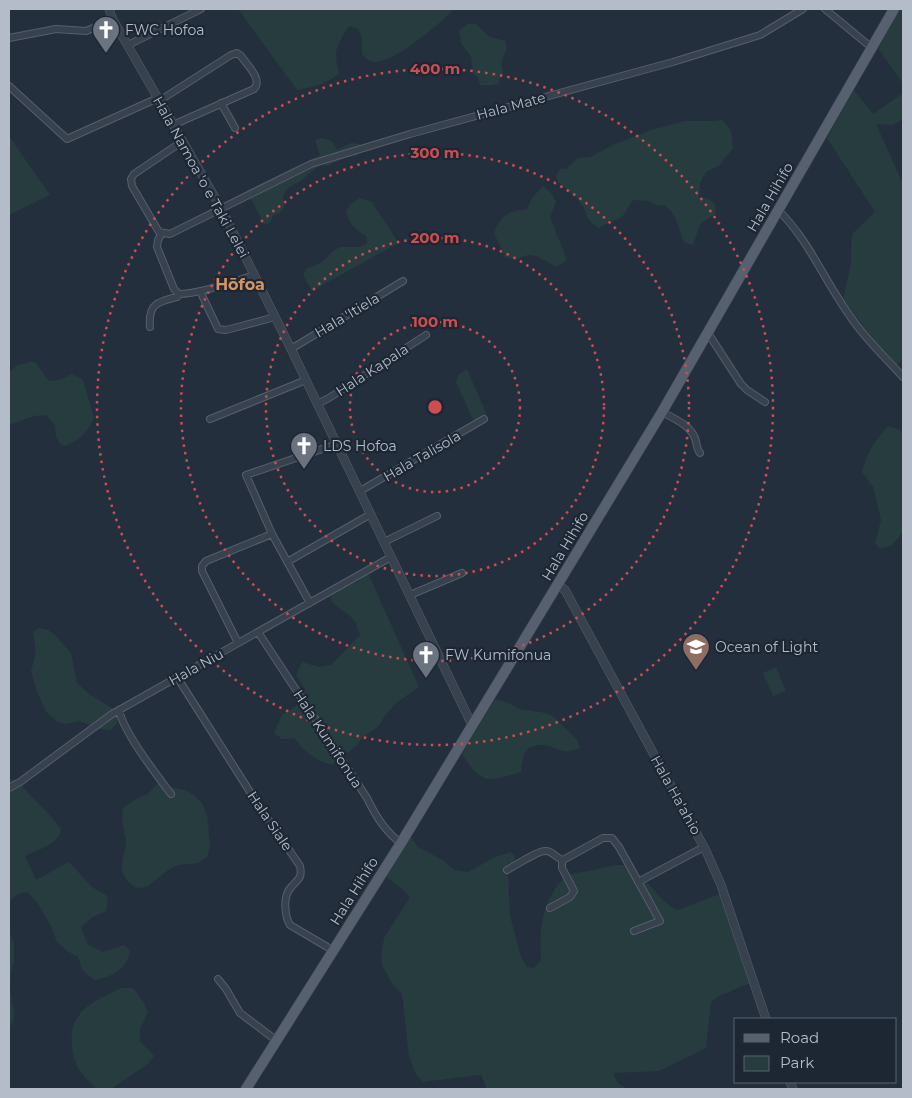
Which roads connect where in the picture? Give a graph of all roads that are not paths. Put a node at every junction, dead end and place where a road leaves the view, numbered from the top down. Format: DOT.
graph roads {
  1 [pos="109,9"];
  2 [pos="200,9"];
  3 [pos="803,9"];
  4 [pos="825,9"];
  5 [pos="894,9"];
  6 [pos="113,20"];
  7 [pos="9,38"];
  8 [pos="128,45"];
  9 [pos="872,48"];
  10 [pos="9,86"];
  11 [pos="158,100"];
  12 [pos="221,103"];
  13 [pos="173,124"];
  14 [pos="235,128"];
  15 [pos="183,142"];
  16 [pos="220,208"];
  17 [pos="778,210"];
  18 [pos="162,234"];
  19 [pos="254,275"];
  20 [pos="403,281"];
  21 [pos="200,291"];
  22 [pos="179,294"];
  23 [pos="275,317"];
  24 [pos="150,327"];
  25 [pos="708,334"];
  26 [pos="426,335"];
  27 [pos="291,349"];
  28 [pos="903,378"];
  29 [pos="306,380"];
  30 [pos="765,402"];
  31 [pos="317,404"];
  32 [pos="662,412"];
  33 [pos="210,419"];
  34 [pos="484,419"];
  35 [pos="337,444"];
  36 [pos="700,453"];
  37 [pos="360,491"];
  38 [pos="370,514"];
  39 [pos="437,516"];
  40 [pos="272,534"];
  41 [pos="384,542"];
  42 [pos="390,557"];
  43 [pos="287,562"];
  44 [pos="462,573"];
  45 [pos="558,585"];
  46 [pos="410,595"];
  47 [pos="310,603"];
  48 [pos="258,632"];
  49 [pos="238,643"];
  50 [pos="178,677"];
  51 [pos="119,710"];
  52 [pos="472,725"];
  53 [pos="9,788"];
  54 [pos="172,794"];
  55 [pos="401,843"];
  56 [pos="704,847"];
  57 [pos="562,860"];
  58 [pos="507,870"];
  59 [pos="638,882"];
  60 [pos="550,908"];
  61 [pos="634,931"];
  62 [pos="334,951"];
  63 [pos="218,979"];
  64 [pos="766,1018"];
  65 [pos="277,1041"];
  66 [pos="246,1089"];
  1 -- 6 [label="street, Hala Namoa 'o e Taki Lelei"];
  2 -- 8 [label="street"];
  3 -- 16 [label="street, Hala Mate"];
  4 -- 9 [label="street"];
  5 -- 9 [label="main road, Hala Hihifo"];
  6 -- 7 [label="street"];
  6 -- 8 [label="street, Hala Namoa 'o e Taki Lelei"];
  8 -- 11 [label="street, Hala Namoa 'o e Taki Lelei"];
  9 -- 17 [label="main road, Hala Hihifo"];
  10 -- 11 [label="street"];
  11 -- 12 [label="street"];
  11 -- 13 [label="street, Hala Namoa 'o e Taki Lelei"];
  12 -- 13 [label="street"];
  12 -- 14 [label="street"];
  13 -- 15 [label="street, Hala Namoa 'o e Taki Lelei"];
  15 -- 16 [label="street, Hala Namoa 'o e Taki Lelei"];
  15 -- 18 [label="street"];
  16 -- 18 [label="street, Hala Mate"];
  16 -- 19 [label="street, Hala Namoa 'o e Taki Lelei"];
  17 -- 25 [label="main road, Hala Hihifo"];
  17 -- 28 [label="street"];
  18 -- 22 [label="street"];
  19 -- 21 [label="street"];
  19 -- 23 [label="street, Hala Namoa 'o e Taki Lelei"];
  20 -- 27 [label="street, Hala 'Itiela"];
  21 -- 22 [label="street"];
  21 -- 23 [label="street"];
  22 -- 24 [label="street"];
  23 -- 27 [label="street, Hala Namoa 'o e Taki Lelei"];
  25 -- 30 [label="street"];
  25 -- 32 [label="main road, Hala Hihifo"];
  26 -- 31 [label="street, Hala Kapala"];
  27 -- 29 [label="street, Hala Namoa 'o e Taki Lelei"];
  29 -- 31 [label="street, Hala Namoa 'o e Taki Lelei"];
  29 -- 33 [label="street"];
  31 -- 35 [label="street, Hala Namoa 'o e Taki Lelei"];
  32 -- 36 [label="street"];
  32 -- 45 [label="main road, Hala Hihifo"];
  34 -- 37 [label="street, Hala Talisola"];
  35 -- 37 [label="street, Hala Namoa 'o e Taki Lelei"];
  35 -- 40 [label="street"];
  37 -- 38 [label="street, Hala Namoa 'o e Taki Lelei"];
  38 -- 41 [label="street, Hala Namoa 'o e Taki Lelei"];
  38 -- 43 [label="street"];
  39 -- 41 [label="street"];
  40 -- 43 [label="street"];
  40 -- 49 [label="street"];
  41 -- 42 [label="street, Hala Namoa 'o e Taki Lelei"];
  42 -- 46 [label="street, Hala Namoa 'o e Taki Lelei"];
  42 -- 47 [label="street, Hala Niu"];
  43 -- 47 [label="street"];
  44 -- 46 [label="street"];
  45 -- 52 [label="main road, Hala Hihifo"];
  45 -- 56 [label="street, Hala Ha'ahio"];
  46 -- 52 [label="street, Hala Namoa 'o e Taki Lelei"];
  47 -- 48 [label="street, Hala Niu"];
  48 -- 49 [label="street, Hala Niu"];
  48 -- 55 [label="street, Hala Kumifonua"];
  49 -- 50 [label="street, Hala Niu"];
  50 -- 51 [label="street, Hala Niu"];
  50 -- 62 [label="street, Hala Siale"];
  51 -- 53 [label="street, Hala Niu"];
  51 -- 54 [label="street"];
  52 -- 55 [label="main road, Hala Hihifo"];
  55 -- 62 [label="main road, Hala Hihifo"];
  56 -- 59 [label="street"];
  56 -- 64 [label="street, Hala Ha'ahio"];
  57 -- 58 [label="street"];
  57 -- 59 [label="street"];
  57 -- 60 [label="street"];
  59 -- 61 [label="street"];
  62 -- 65 [label="main road, Hala Hihifo"];
  63 -- 65 [label="street"];
  65 -- 66 [label="main road, Hala Hihifo"];
}
